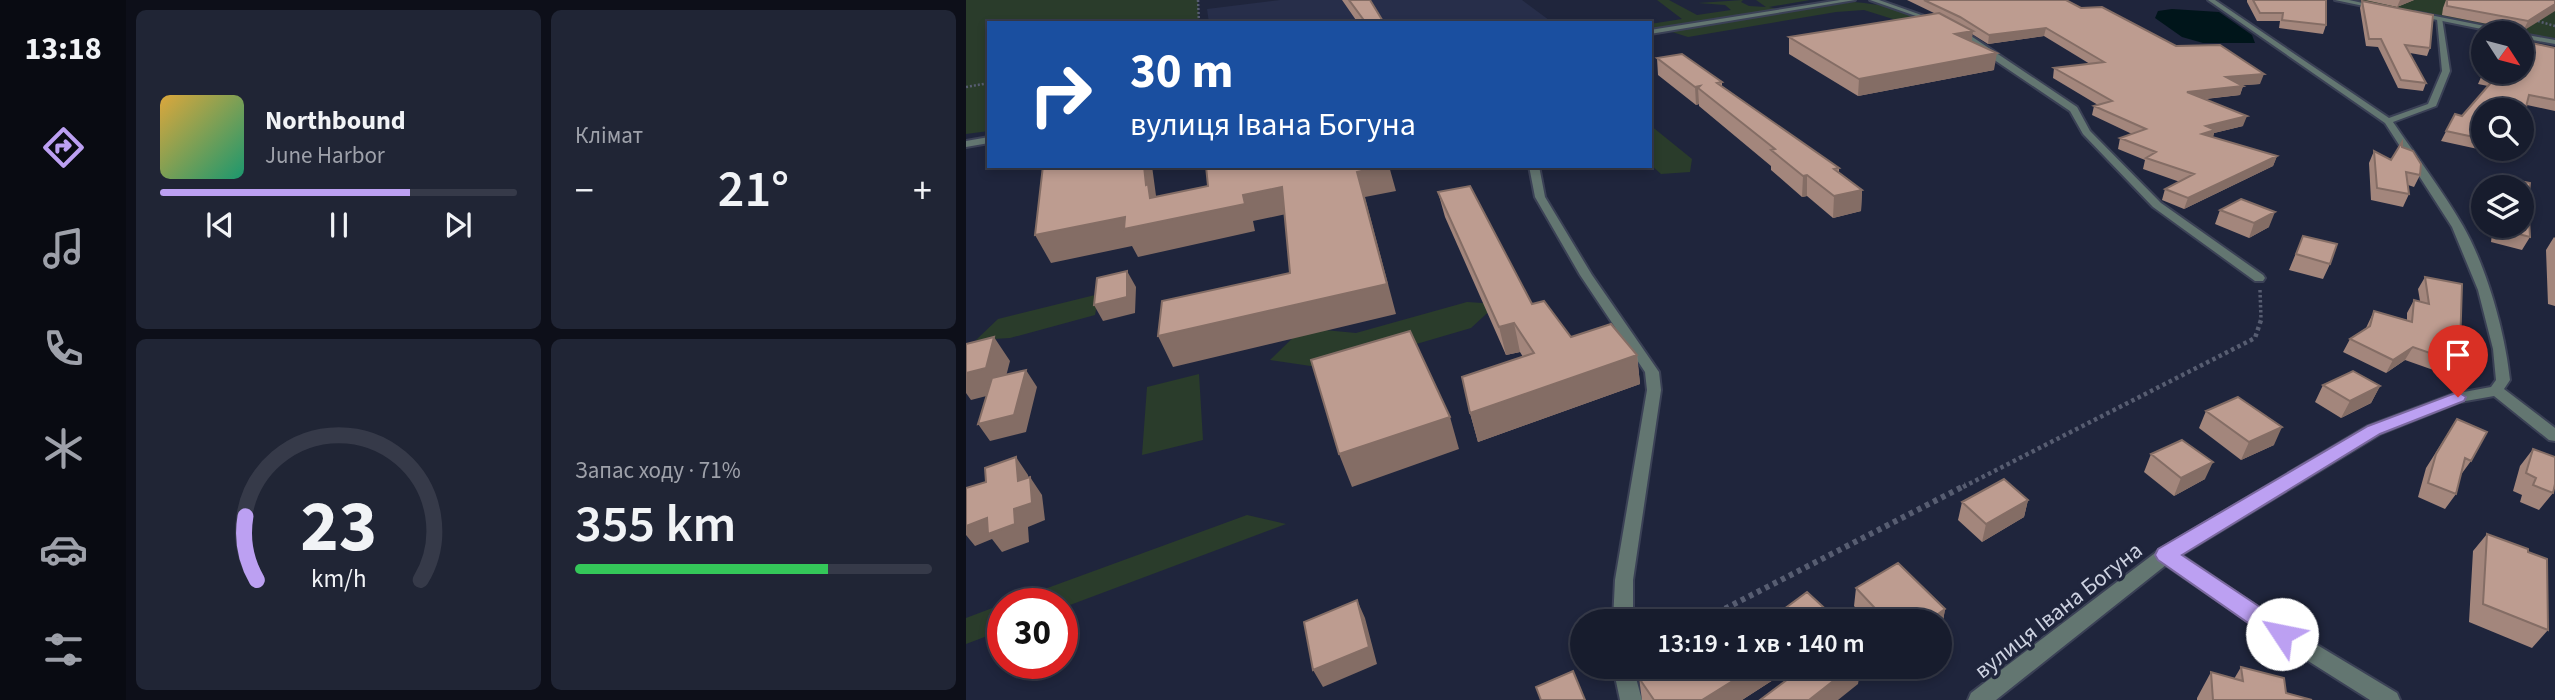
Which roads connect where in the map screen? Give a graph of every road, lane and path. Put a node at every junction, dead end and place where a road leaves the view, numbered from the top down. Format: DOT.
graph roads {
  1 [pos="1198,0"];
  2 [pos="1852,0"];
  3 [pos="1873,0"];
  4 [pos="2211,0"];
  5 [pos="2338,0"];
  6 [pos="2386,8"];
  7 [pos="2400,11"];
  8 [pos="2440,19"];
  9 [pos="2528,19"];
  10 [pos="1199,21"];
  11 [pos="2471,25"];
  12 [pos="2555,26"];
  13 [pos="1652,32"];
  14 [pos="2534,38"];
  15 [pos="2555,42"];
  16 [pos="987,83"];
  17 [pos="966,87"];
  18 [pos="2388,121"];
  19 [pos="987,140"];
  20 [pos="966,144"];
  21 [pos="1534,168"];
  22 [pos="2259,278"];
  23 [pos="2496,390"];
  24 [pos="2555,436"];
  25 [pos="2166,555"];
  26 [pos="1623,609"];
  27 [pos="1725,609"];
  28 [pos="1626,679"];
  29 [pos="1631,700"];
  30 [pos="1979,700"];
  31 [pos="2389,700"];
  1 -- 10 [label="path"];
  2 -- 13 [label="street"];
  3 -- 22 [label="street"];
  4 -- 18 [label="street"];
  5 -- 6 [label="street"];
  7 -- 8 [label="street"];
  8 -- 11 [label="street"];
  8 -- 18 [label="street"];
  9 -- 12 [label="path"];
  14 -- 15 [label="street"];
  16 -- 17 [label="path"];
  18 -- 23 [label="street"];
  19 -- 20 [label="street"];
  21 -- 26 [label="street"];
  22 -- 27 [label="path"];
  23 -- 24 [label="street"];
  23 -- 25 [label="street, вулиця Івана Богуна"];
  25 -- 30 [label="street, вулиця Івана Богуна"];
  25 -- 31 [label="street"];
  28 -- 29 [label="street"];
}
